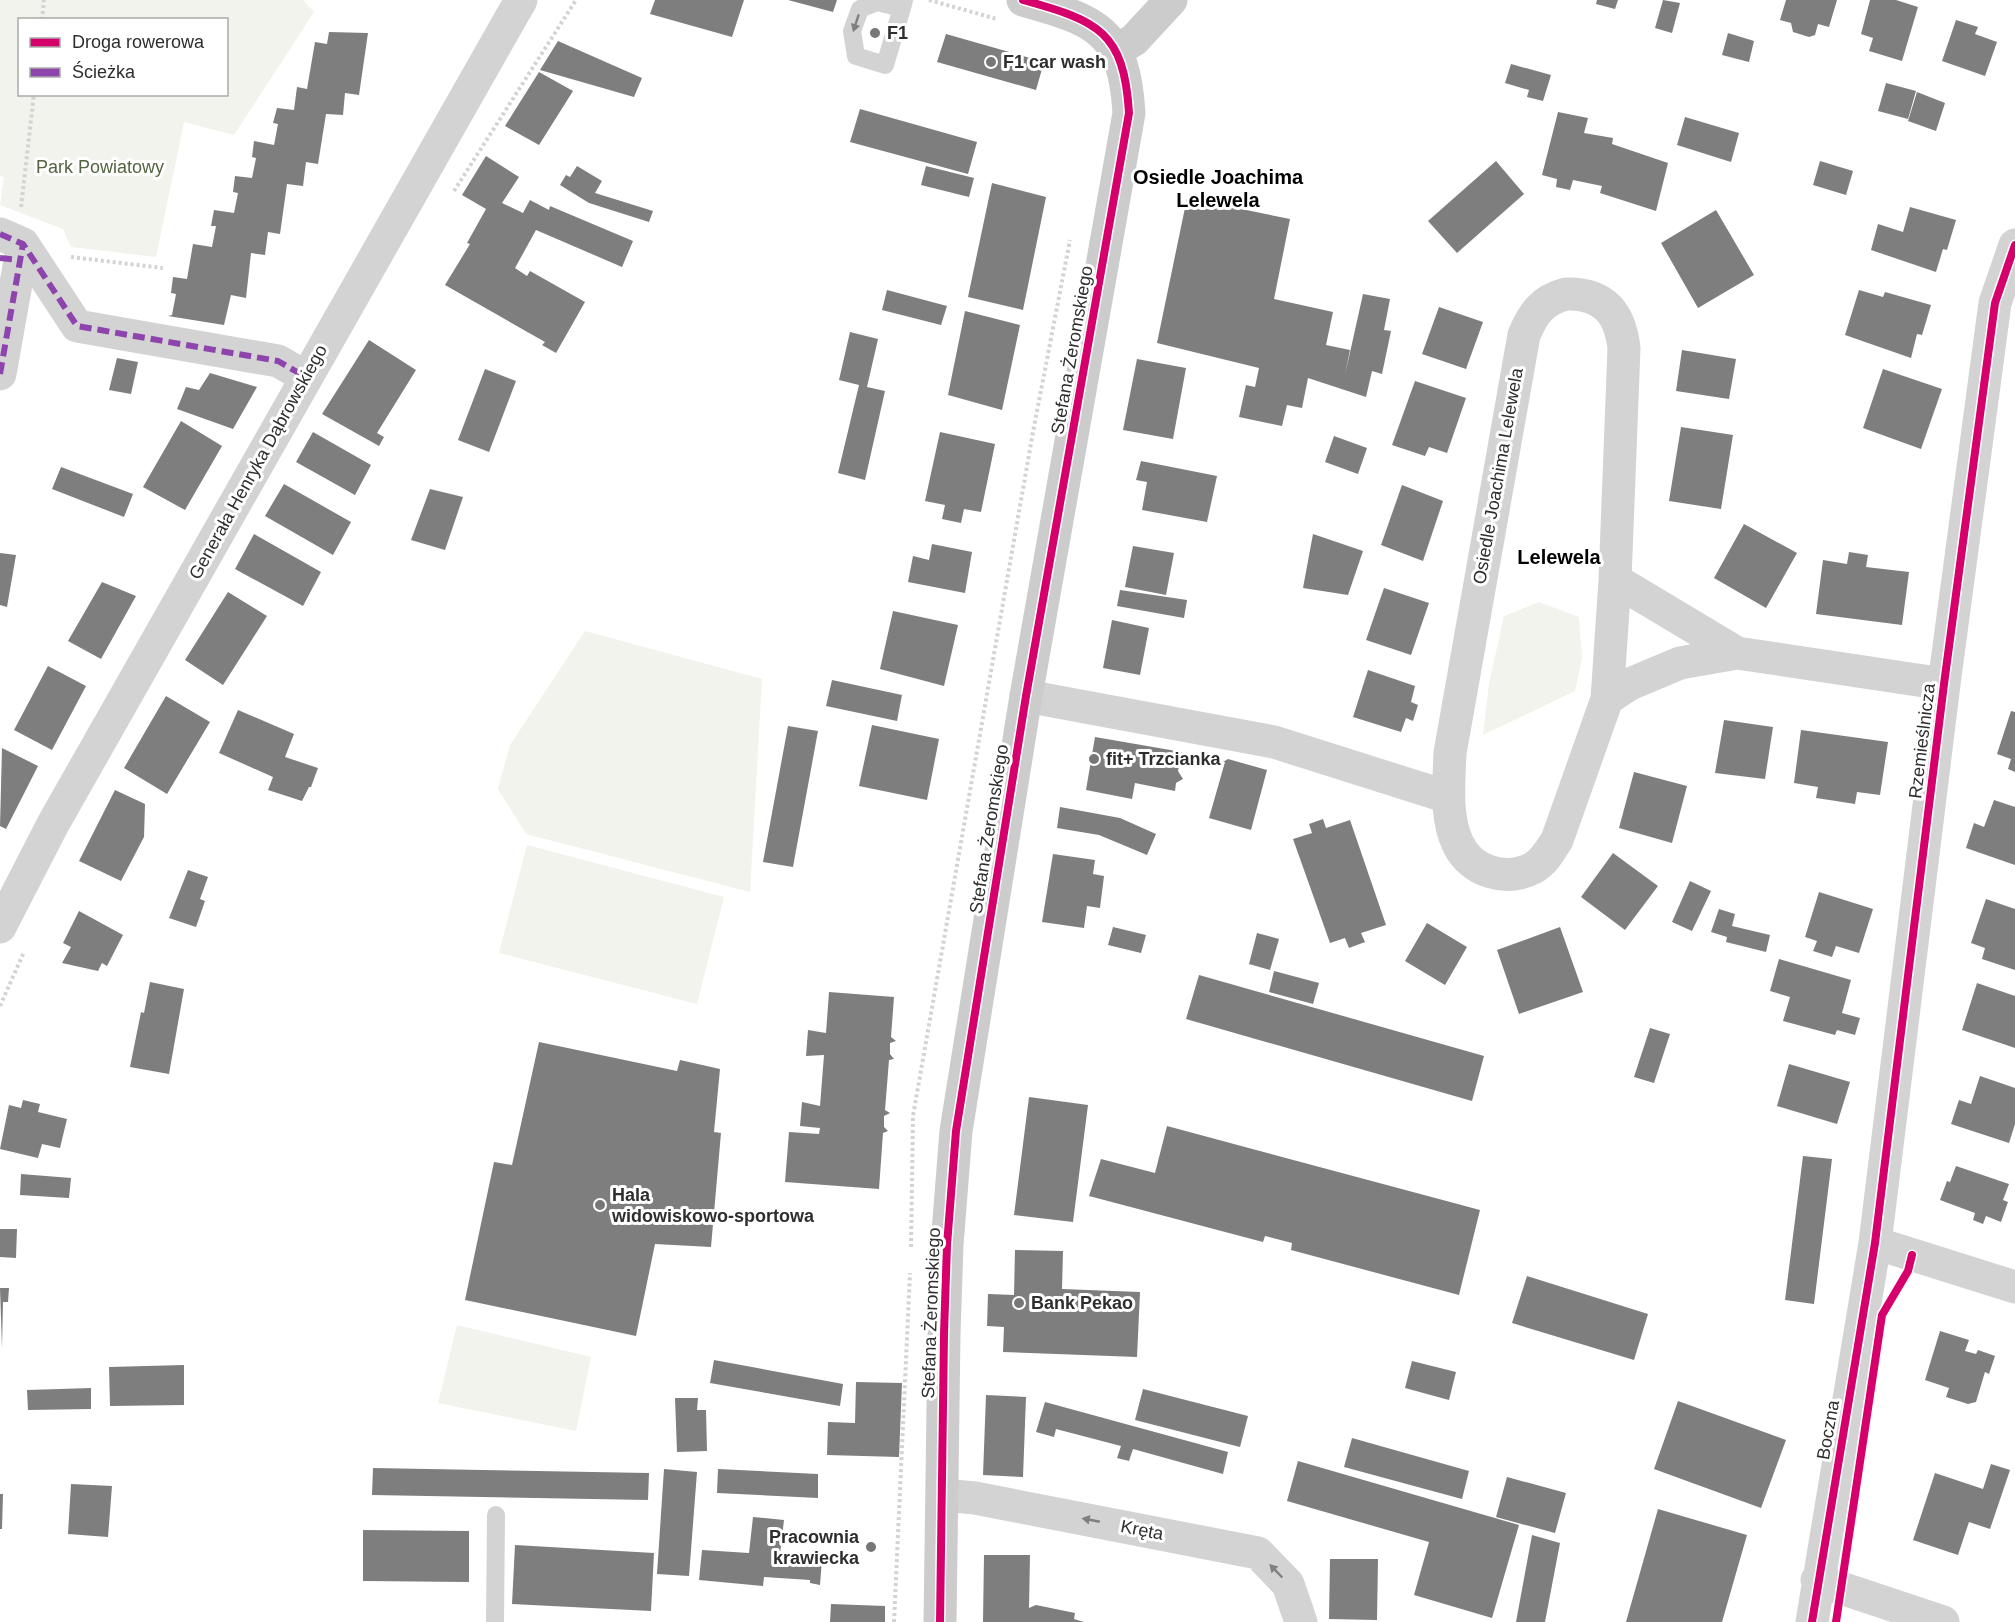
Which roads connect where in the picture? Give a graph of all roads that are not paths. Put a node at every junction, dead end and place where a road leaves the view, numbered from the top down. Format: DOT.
graph roads {
  1 [pos="521,0"];
  2 [pos="1171,0"];
  3 [pos="1016,11"];
  4 [pos="1117,50"];
  5 [pos="2015,245"];
  6 [pos="18,246"];
  7 [pos="0,374"];
  8 [pos="306,377"];
  9 [pos="1615,580"];
  10 [pos="1737,653"];
  11 [pos="1944,684"];
  12 [pos="1026,696"];
  13 [pos="1607,699"];
  14 [pos="1448,797"];
  15 [pos="0,927"];
  16 [pos="1875,1243"];
  17 [pos="2015,1287"];
  18 [pos="943,1496"];
  19 [pos="495,1515"];
  20 [pos="1817,1580"];
  21 [pos="495,1622"];
  22 [pos="940,1622"];
  23 [pos="1301,1622"];
  24 [pos="1812,1622"];
  25 [pos="1943,1622"];
  1 -- 8 [label="street, Generała Henryka Dąbrowskiego"];
  2 -- 4 [label="main road"];
  3 -- 4 [label="main road"];
  4 -- 12 [label="main road, Stefana Żeromskiego"];
  5 -- 11 [label="street, Rzemieślnicza"];
  6 -- 7 [label="street"];
  6 -- 8 [label="street"];
  8 -- 15 [label="street, Generała Henryka Dąbrowskiego"];
  9 -- 10 [label="street"];
  9 -- 13 [label="street, Osiedle Joachima Lelewela"];
  9 -- 14 [label="street, Osiedle Joachima Lelewela"];
  10 -- 11 [label="street"];
  10 -- 13 [label="street"];
  11 -- 16 [label="street, Rzemieślnicza"];
  12 -- 14 [label="street"];
  12 -- 18 [label="main road, Stefana Żeromskiego"];
  13 -- 14 [label="street, Osiedle Joachima Lelewela"];
  16 -- 17 [label="street"];
  16 -- 20 [label="street, Boczna"];
  18 -- 22 [label="main road, Stefana Żeromskiego"];
  23 -- 18 [label="street, Kręta, one-way"];
  19 -- 21 [label="lane"];
  20 -- 24 [label="street, Boczna"];
  20 -- 25 [label="street"];
}
